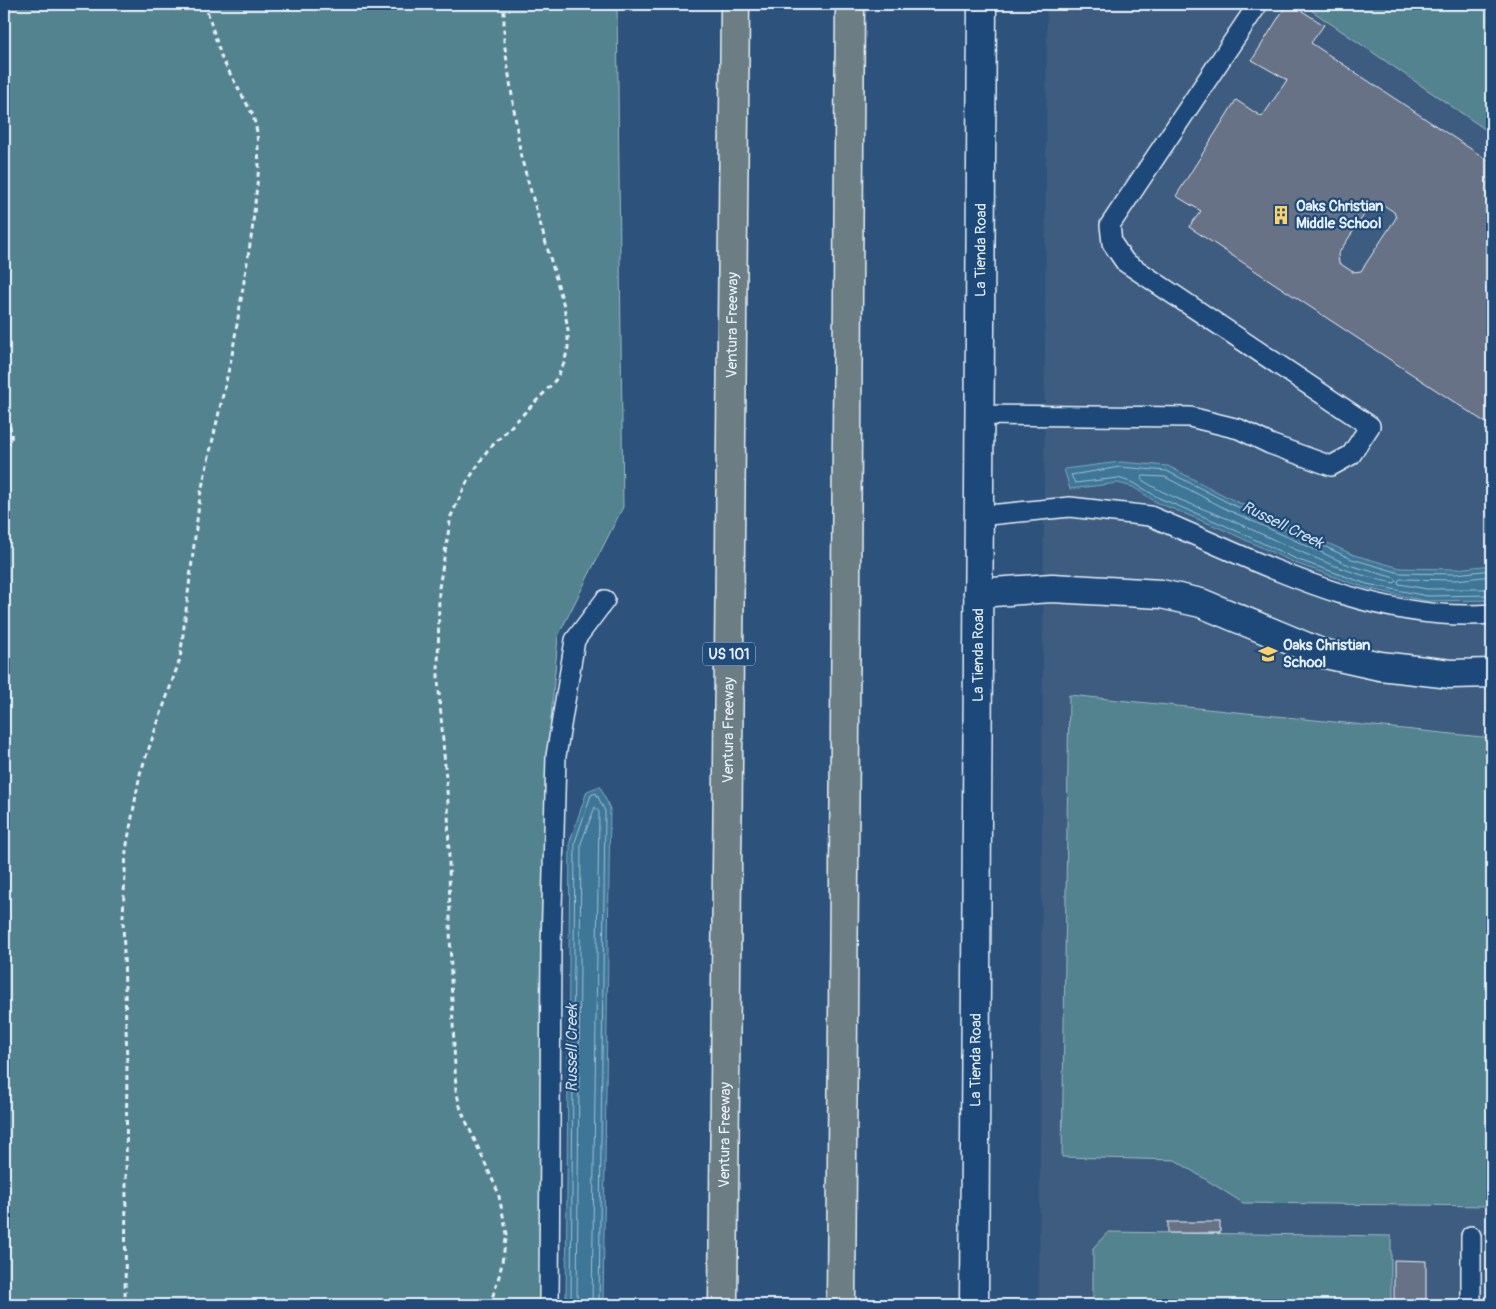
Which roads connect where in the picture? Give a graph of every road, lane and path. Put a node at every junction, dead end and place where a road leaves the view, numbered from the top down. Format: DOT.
graph roads {
  1 [pos="205,4"];
  2 [pos="504,4"];
  3 [pos="735,4"];
  4 [pos="850,4"];
  5 [pos="982,4"];
  6 [pos="1258,4"];
  7 [pos="980,415"];
  8 [pos="4,418"];
  9 [pos="4,448"];
  10 [pos="978,516"];
  11 [pos="978,594"];
  12 [pos="604,600"];
  13 [pos="1492,614"];
  14 [pos="1492,673"];
  15 [pos="1471,1236"];
  16 [pos="125,1305"];
  17 [pos="490,1305"];
  18 [pos="549,1305"];
  19 [pos="723,1305"];
  20 [pos="841,1305"];
  21 [pos="974,1305"];
  22 [pos="1471,1305"];
  1 -- 16 [label="path"];
  2 -- 17 [label="path"];
  3 -- 19 [label="highway, Ventura Freeway / US 101"];
  4 -- 20 [label="highway"];
  5 -- 7 [label="street, La Tienda Road"];
  6 -- 7 [label="lane"];
  7 -- 10 [label="street, La Tienda Road"];
  8 -- 9 [label="path"];
  10 -- 11 [label="street, La Tienda Road"];
  10 -- 13 [label="lane"];
  11 -- 14 [label="street"];
  11 -- 21 [label="street, La Tienda Road"];
  12 -- 18 [label="lane"];
  15 -- 22 [label="lane"];
}
